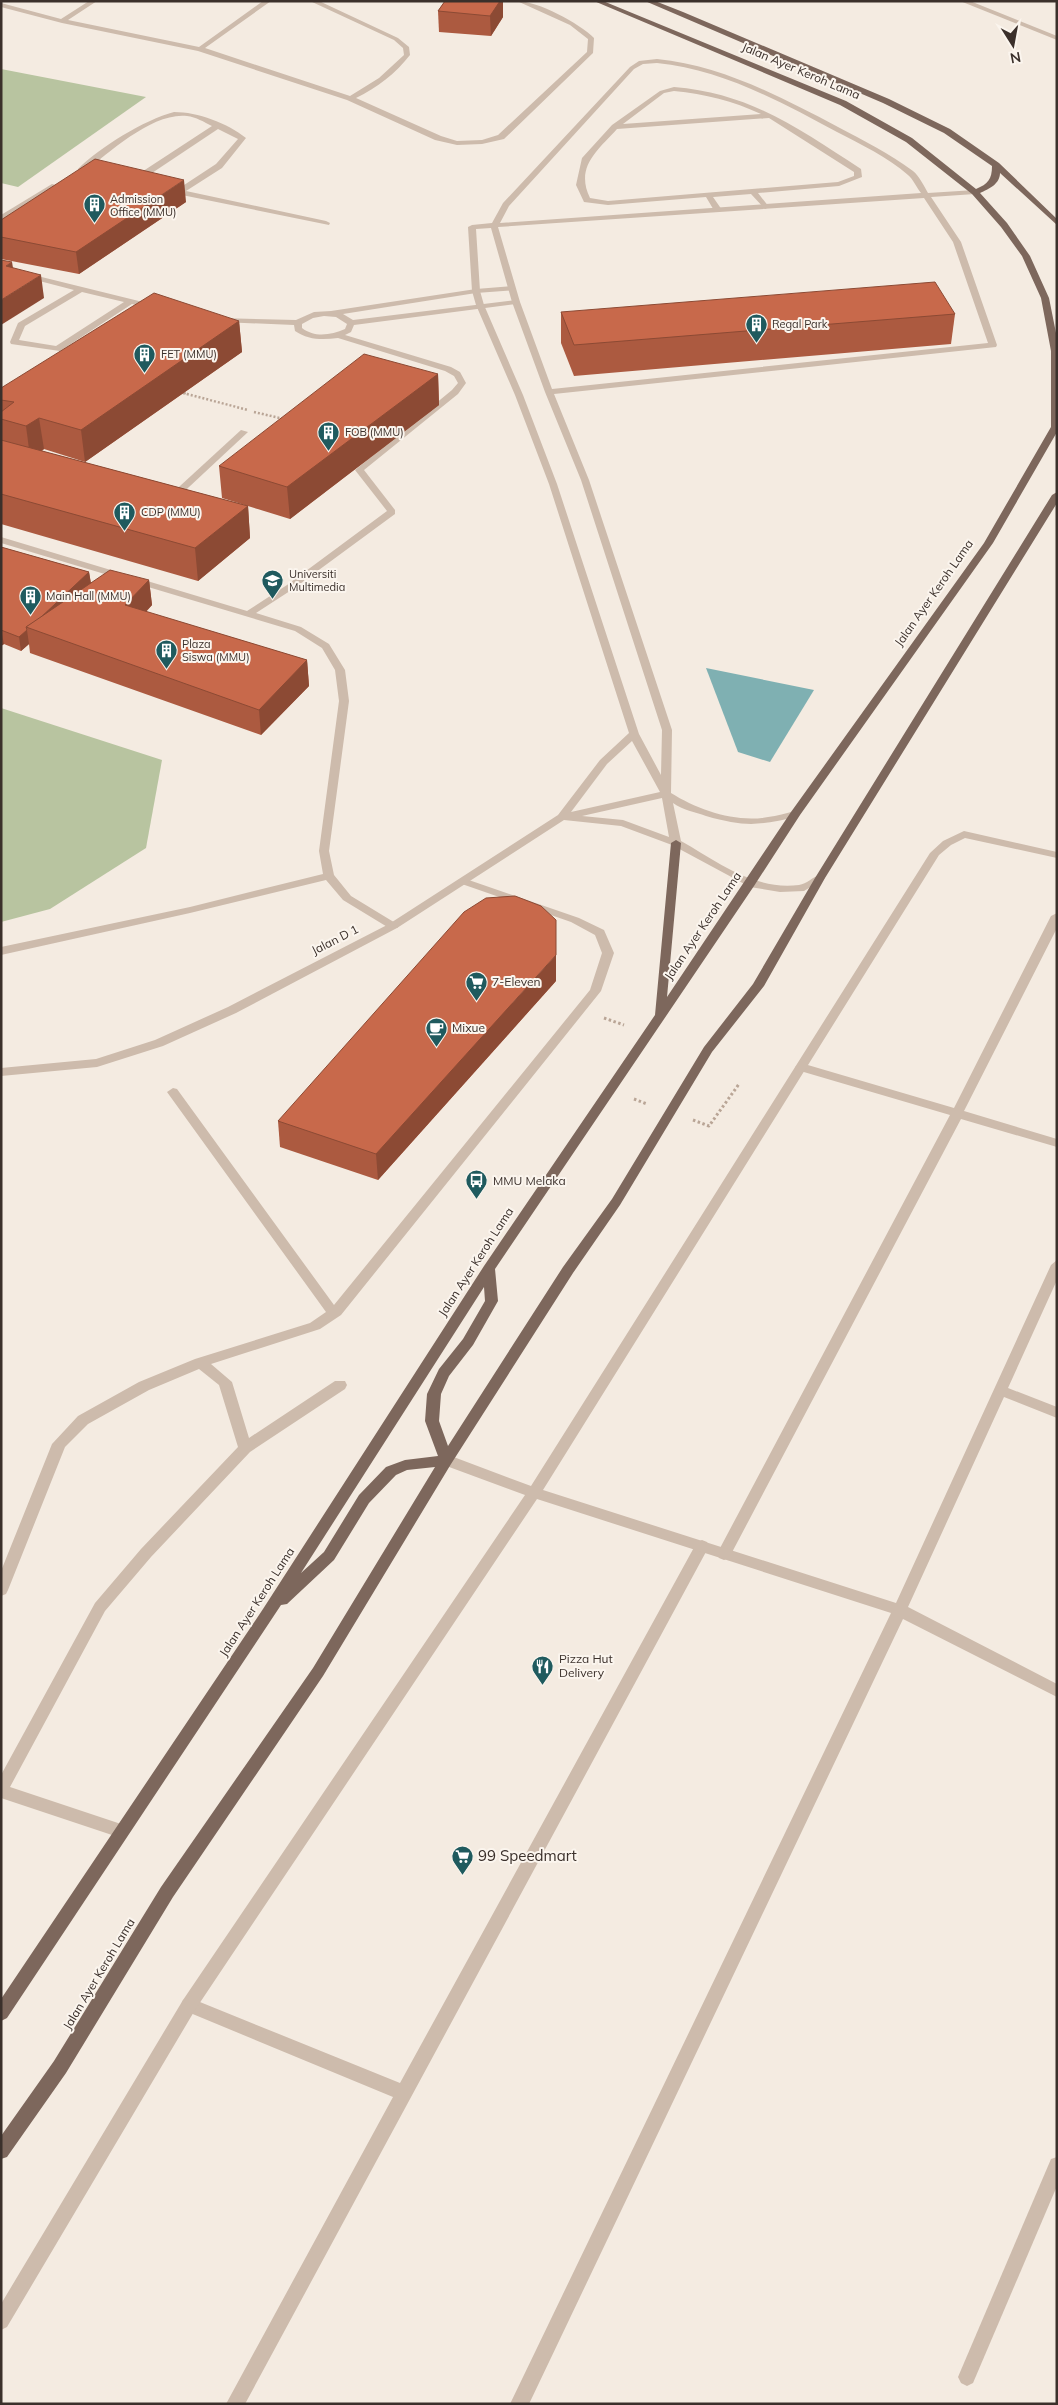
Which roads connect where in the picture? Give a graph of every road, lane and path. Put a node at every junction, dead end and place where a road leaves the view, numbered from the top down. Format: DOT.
graph roads {
  1 [pos="94,1"];
  2 [pos="268,1"];
  3 [pos="313,1"];
  4 [pos="520,1"];
  5 [pos="597,1"];
  6 [pos="648,1"];
  7 [pos="660,1"];
  8 [pos="963,1"];
  9 [pos="1,5"];
  10 [pos="681,13"];
  11 [pos="62,21"];
  12 [pos="1055,36"];
  13 [pos="200,49"];
  14 [pos="350,98"];
  15 [pos="773,116"];
  16 [pos="217,126"];
  17 [pos="615,128"];
  18 [pos="996,165"];
  19 [pos="80,170"];
  20 [pos="90,172"];
  21 [pos="73,175"];
  22 [pos="125,179"];
  23 [pos="65,180"];
  24 [pos="134,181"];
  25 [pos="143,183"];
  26 [pos="170,190"];
  27 [pos="752,190"];
  28 [pos="179,192"];
  29 [pos="975,192"];
  30 [pos="708,194"];
  31 [pos="928,195"];
  32 [pos="506,205"];
  33 [pos="1,207"];
  34 [pos="765,207"];
  35 [pos="14,210"];
  36 [pos="718,210"];
  37 [pos="1,218"];
  38 [pos="326,223"];
  39 [pos="1057,223"];
  40 [pos="494,226"];
  41 [pos="472,227"];
  42 [pos="1,269"];
  43 [pos="512,288"];
  44 [pos="80,290"];
  45 [pos="476,291"];
  46 [pos="130,302"];
  47 [pos="516,302"];
  48 [pos="480,305"];
  49 [pos="157,308"];
  50 [pos="333,314"];
  51 [pos="212,320"];
  52 [pos="298,323"];
  53 [pos="350,323"];
  54 [pos="338,335"];
  55 [pos="177,392"];
  56 [pos="549,392"];
  57 [pos="286,420"];
  58 [pos="244,432"];
  59 [pos="1057,495"];
  60 [pos="159,500"];
  61 [pos="1,540"];
  62 [pos="248,614"];
  63 [pos="634,734"];
  64 [pos="666,794"];
  65 [pos="795,814"];
  66 [pos="562,817"];
  67 [pos="676,842"];
  68 [pos="1057,855"];
  69 [pos="329,876"];
  70 [pos="820,878"];
  71 [pos="463,881"];
  72 [pos="750,884"];
  73 [pos="1057,916"];
  74 [pos="393,926"];
  75 [pos="1,951"];
  76 [pos="660,1016"];
  77 [pos="800,1067"];
  78 [pos="1,1072"];
  79 [pos="173,1092"];
  80 [pos="957,1114"];
  81 [pos="1057,1143"];
  82 [pos="1057,1266"];
  83 [pos="489,1269"];
  84 [pos="336,1312"];
  85 [pos="200,1363"];
  86 [pos="340,1385"];
  87 [pos="1002,1391"];
  88 [pos="1057,1413"];
  89 [pos="245,1448"];
  90 [pos="446,1460"];
  91 [pos="534,1493"];
  92 [pos="702,1546"];
  93 [pos="724,1554"];
  94 [pos="1,1590"];
  95 [pos="900,1610"];
  96 [pos="268,1613"];
  97 [pos="1057,1692"];
  98 [pos="1,1790"];
  99 [pos="121,1832"];
  100 [pos="189,2005"];
  101 [pos="1,2013"];
  102 [pos="404,2093"];
  103 [pos="1,2151"];
  104 [pos="1057,2166"];
  105 [pos="1,2321"];
  106 [pos="967,2377"];
  107 [pos="235,2404"];
  108 [pos="519,2404"];
  1 -- 11 [label="street"];
  2 -- 13 [label="street"];
  3 -- 14 [label="street"];
  4 -- 14 [label="street"];
  5 -- 29 [label="main road, Jalan Ayer Keroh Lama"];
  6 -- 10 [label="main road, Jalan Ayer Keroh Lama"];
  7 -- 10 [label="main road"];
  8 -- 12 [label="street"];
  9 -- 11 [label="street"];
  10 -- 18 [label="main road, Jalan Ayer Keroh Lama"];
  11 -- 13 [label="street"];
  13 -- 14 [label="street"];
  15 -- 17 [label="street"];
  15 -- 17 [label="street"];
  15 -- 27 [label="street"];
  16 -- 19 [label="street"];
  16 -- 24 [label="street"];
  16 -- 28 [label="street"];
  17 -- 30 [label="street"];
  18 -- 29 [label="main road"];
  18 -- 39 [label="main road, Jalan Ayer Keroh Lama"];
  19 -- 20 [label="street"];
  19 -- 21 [label="street"];
  22 -- 24 [label="street"];
  23 -- 35 [label="street"];
  24 -- 25 [label="street"];
  26 -- 28 [label="street"];
  27 -- 30 [label="street"];
  27 -- 34 [label="street"];
  28 -- 38 [label="street"];
  29 -- 31 [label="street"];
  29 -- 65 [label="main road, Jalan Ayer Keroh Lama"];
  30 -- 36 [label="street"];
  31 -- 32 [label="street"];
  31 -- 34 [label="street"];
  31 -- 56 [label="street"];
  32 -- 40 [label="street"];
  32 -- 41 [label="street"];
  33 -- 35 [label="street"];
  34 -- 36 [label="street"];
  35 -- 37 [label="street"];
  36 -- 40 [label="street"];
  40 -- 41 [label="street"];
  40 -- 43 [label="street"];
  41 -- 45 [label="street"];
  42 -- 44 [label="street"];
  43 -- 45 [label="street"];
  43 -- 47 [label="street"];
  44 -- 46 [label="street"];
  44 -- 46 [label="street"];
  45 -- 48 [label="street"];
  45 -- 50 [label="street"];
  46 -- 49 [label="street"];
  47 -- 48 [label="street"];
  47 -- 56 [label="street"];
  48 -- 53 [label="street"];
  48 -- 63 [label="street"];
  50 -- 52 [label="street"];
  50 -- 53 [label="street"];
  51 -- 52 [label="street"];
  52 -- 54 [label="street"];
  53 -- 54 [label="street"];
  54 -- 62 [label="street"];
  55 -- 57 [label="path"];
  56 -- 64 [label="street"];
  58 -- 60 [label="street"];
  59 -- 70 [label="main road, Jalan Ayer Keroh Lama"];
  61 -- 62 [label="street"];
  62 -- 69 [label="street"];
  63 -- 64 [label="street"];
  63 -- 66 [label="street"];
  64 -- 65 [label="street"];
  64 -- 66 [label="street, Jalan D 1"];
  64 -- 67 [label="street"];
  65 -- 72 [label="main road, Jalan Ayer Keroh Lama"];
  66 -- 67 [label="street"];
  66 -- 71 [label="street, Jalan D 1"];
  67 -- 72 [label="street"];
  67 -- 76 [label="main road"];
  68 -- 77 [label="street"];
  69 -- 74 [label="street"];
  69 -- 75 [label="street"];
  70 -- 72 [label="street"];
  70 -- 90 [label="main road, Jalan Ayer Keroh Lama"];
  71 -- 74 [label="street, Jalan D 1"];
  71 -- 84 [label="street"];
  72 -- 76 [label="main road, Jalan Ayer Keroh Lama"];
  73 -- 80 [label="street"];
  74 -- 78 [label="street, Jalan D 1"];
  76 -- 83 [label="main road, Jalan Ayer Keroh Lama"];
  77 -- 80 [label="street"];
  77 -- 91 [label="street"];
  79 -- 84 [label="street"];
  80 -- 81 [label="street"];
  80 -- 93 [label="street"];
  82 -- 87 [label="street"];
  83 -- 90 [label="main road"];
  83 -- 96 [label="main road, Jalan Ayer Keroh Lama"];
  84 -- 85 [label="street"];
  85 -- 89 [label="street"];
  85 -- 94 [label="street"];
  86 -- 89 [label="street"];
  87 -- 88 [label="street"];
  87 -- 95 [label="street"];
  89 -- 98 [label="street"];
  90 -- 91 [label="street"];
  90 -- 96 [label="main road"];
  90 -- 103 [label="main road, Jalan Ayer Keroh Lama"];
  91 -- 92 [label="street"];
  91 -- 100 [label="street"];
  92 -- 93 [label="street"];
  92 -- 102 [label="street"];
  93 -- 95 [label="street"];
  95 -- 97 [label="street"];
  95 -- 108 [label="street"];
  96 -- 99 [label="main road, Jalan Ayer Keroh Lama"];
  98 -- 99 [label="street"];
  99 -- 101 [label="main road, Jalan Ayer Keroh Lama"];
  100 -- 102 [label="street"];
  100 -- 105 [label="street"];
  102 -- 107 [label="street"];
  104 -- 106 [label="street"];
}
